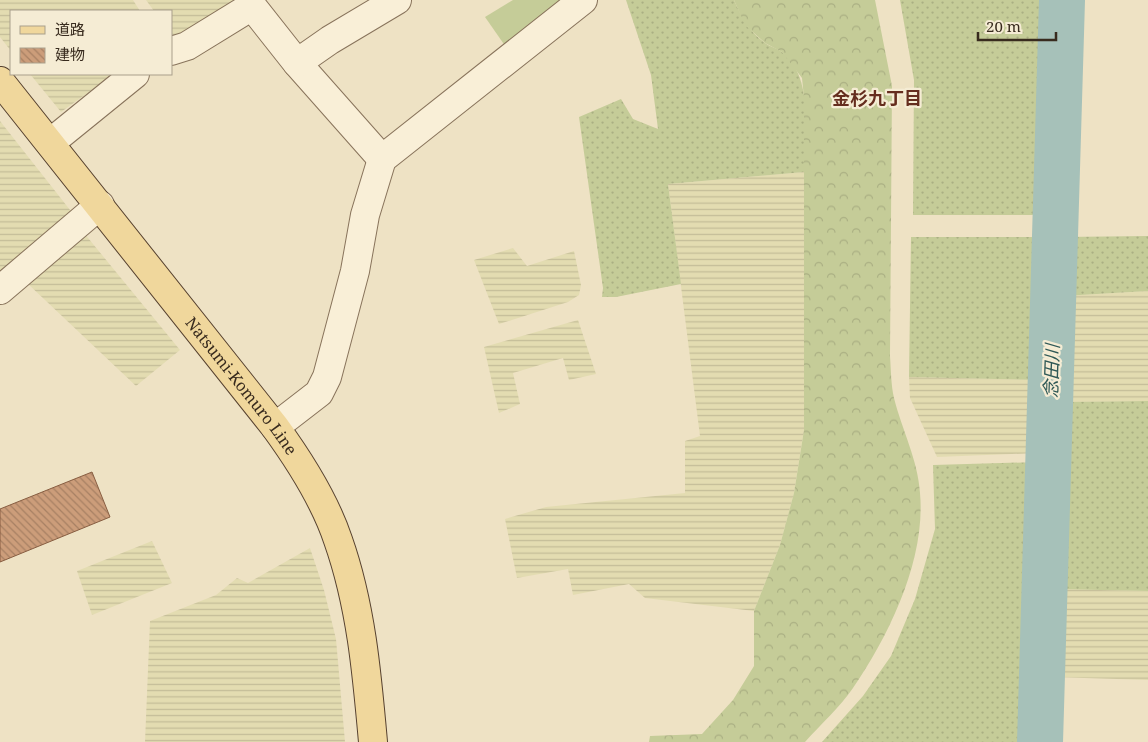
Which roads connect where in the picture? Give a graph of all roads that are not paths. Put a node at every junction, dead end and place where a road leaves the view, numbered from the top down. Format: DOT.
graph roads {
  1 [pos="397,0"];
  2 [pos="583,0"];
  3 [pos="172,51"];
  4 [pos="297,63"];
  5 [pos="134,75"];
  6 [pos="0,82"];
  7 [pos="50,143"];
  8 [pos="382,159"];
  9 [pos="100,205"];
  10 [pos="0,290"];
  11 [pos="275,427"];
  12 [pos="374,742"];
  1 -- 4 [label="street"];
  2 -- 8 [label="street"];
  3 -- 4 [label="street"];
  4 -- 8 [label="street"];
  5 -- 7 [label="street"];
  6 -- 7 [label="main road, Natsumi-Komuro Line"];
  7 -- 9 [label="main road, Natsumi-Komuro Line"];
  8 -- 11 [label="street"];
  9 -- 10 [label="street"];
  9 -- 11 [label="main road, Natsumi-Komuro Line"];
  11 -- 12 [label="main road, Natsumi-Komuro Line"];
}
